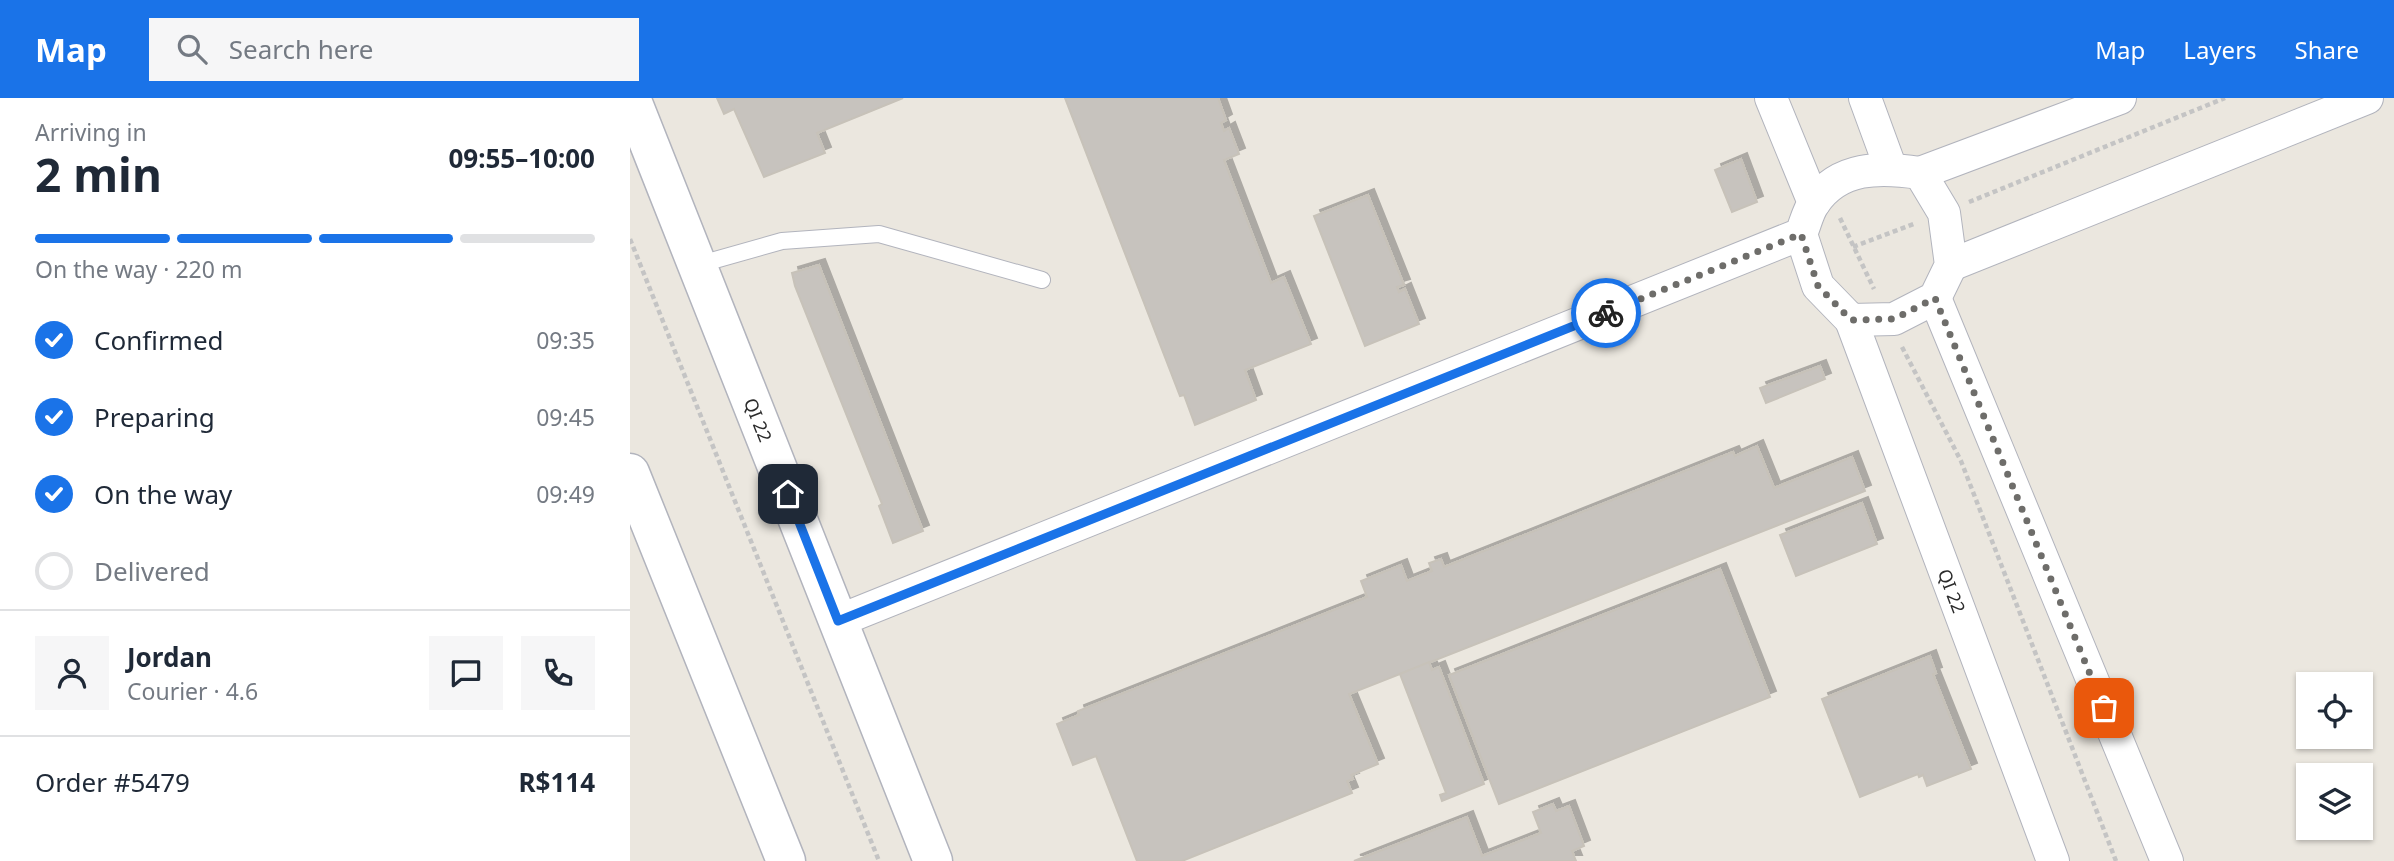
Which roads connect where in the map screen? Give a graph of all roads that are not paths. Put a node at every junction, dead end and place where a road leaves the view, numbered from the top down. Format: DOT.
graph roads {
  1 [pos="631,98"];
  2 [pos="1771,98"];
  3 [pos="1865,98"];
  4 [pos="2120,98"];
  5 [pos="2367,98"];
  6 [pos="1905,171"];
  7 [pos="1821,197"];
  8 [pos="1801,234"];
  9 [pos="698,265"];
  10 [pos="1951,265"];
  11 [pos="1042,280"];
  12 [pos="1935,298"];
  13 [pos="1851,320"];
  14 [pos="630,473"];
  15 [pos="838,621"];
  16 [pos="786,861"];
  17 [pos="933,861"];
  18 [pos="2053,861"];
  19 [pos="2167,861"];
  1 -- 9 [label="street, QI 22"];
  2 -- 7 [label="street"];
  3 -- 6 [label="street"];
  4 -- 6 [label="street"];
  5 -- 10 [label="street"];
  6 -- 7 [label="street"];
  6 -- 10 [label="street"];
  7 -- 8 [label="street"];
  8 -- 13 [label="street"];
  8 -- 15 [label="street"];
  9 -- 11 [label="lane"];
  9 -- 15 [label="street, QI 22"];
  10 -- 12 [label="street"];
  12 -- 13 [label="street"];
  12 -- 19 [label="street"];
  13 -- 18 [label="street, QI 22"];
  14 -- 16 [label="street"];
  15 -- 17 [label="street, QI 22"];
}
